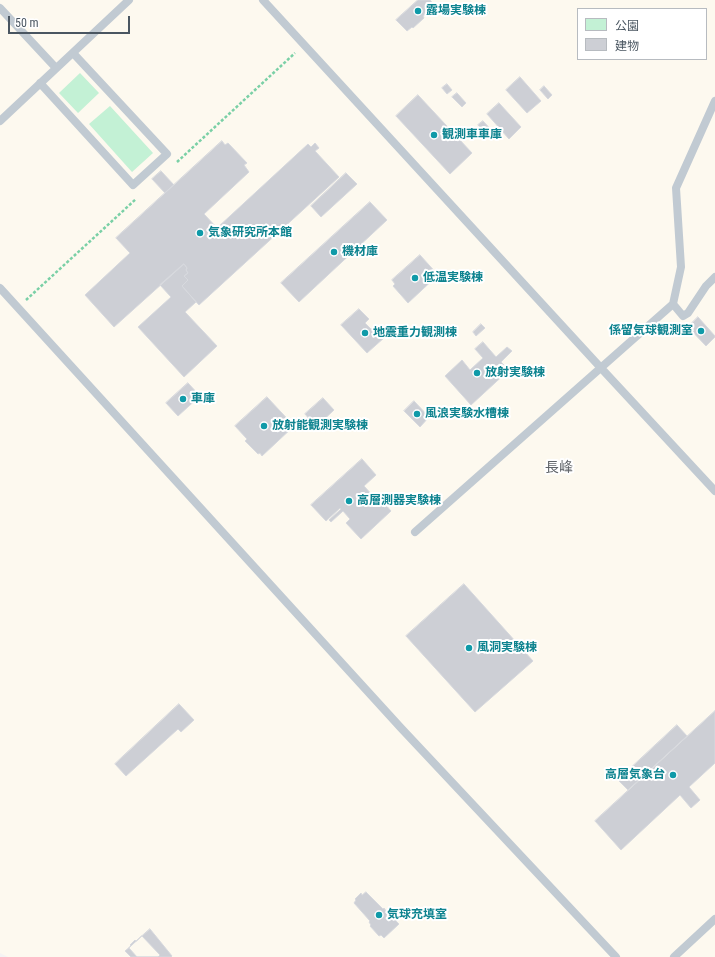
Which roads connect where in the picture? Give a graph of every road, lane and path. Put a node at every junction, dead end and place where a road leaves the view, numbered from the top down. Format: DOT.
graph roads {
  1 [pos="129,0"];
  2 [pos="263,0"];
  3 [pos="0,8"];
  4 [pos="304,44"];
  5 [pos="72,53"];
  6 [pos="56,68"];
  7 [pos="40,83"];
  8 [pos="715,101"];
  9 [pos="0,121"];
  10 [pos="177,162"];
  11 [pos="136,199"];
  12 [pos="715,277"];
  13 [pos="0,288"];
  14 [pos="673,304"];
  15 [pos="18,308"];
  16 [pos="601,368"];
  17 [pos="715,491"];
  18 [pos="415,532"];
  19 [pos="715,919"];
  20 [pos="616,957"];
  21 [pos="674,957"];
  1 -- 5 [label="lane"];
  2 -- 4 [label="lane"];
  3 -- 6 [label="lane"];
  4 -- 10 [label="path"];
  4 -- 16 [label="lane"];
  5 -- 6 [label="lane"];
  5 -- 7 [label="lane"];
  6 -- 7 [label="lane"];
  7 -- 9 [label="lane"];
  8 -- 14 [label="lane"];
  11 -- 15 [label="path"];
  12 -- 14 [label="lane"];
  13 -- 15 [label="lane"];
  14 -- 16 [label="lane"];
  15 -- 20 [label="lane"];
  16 -- 17 [label="lane"];
  16 -- 18 [label="lane"];
  19 -- 21 [label="lane"];
}
